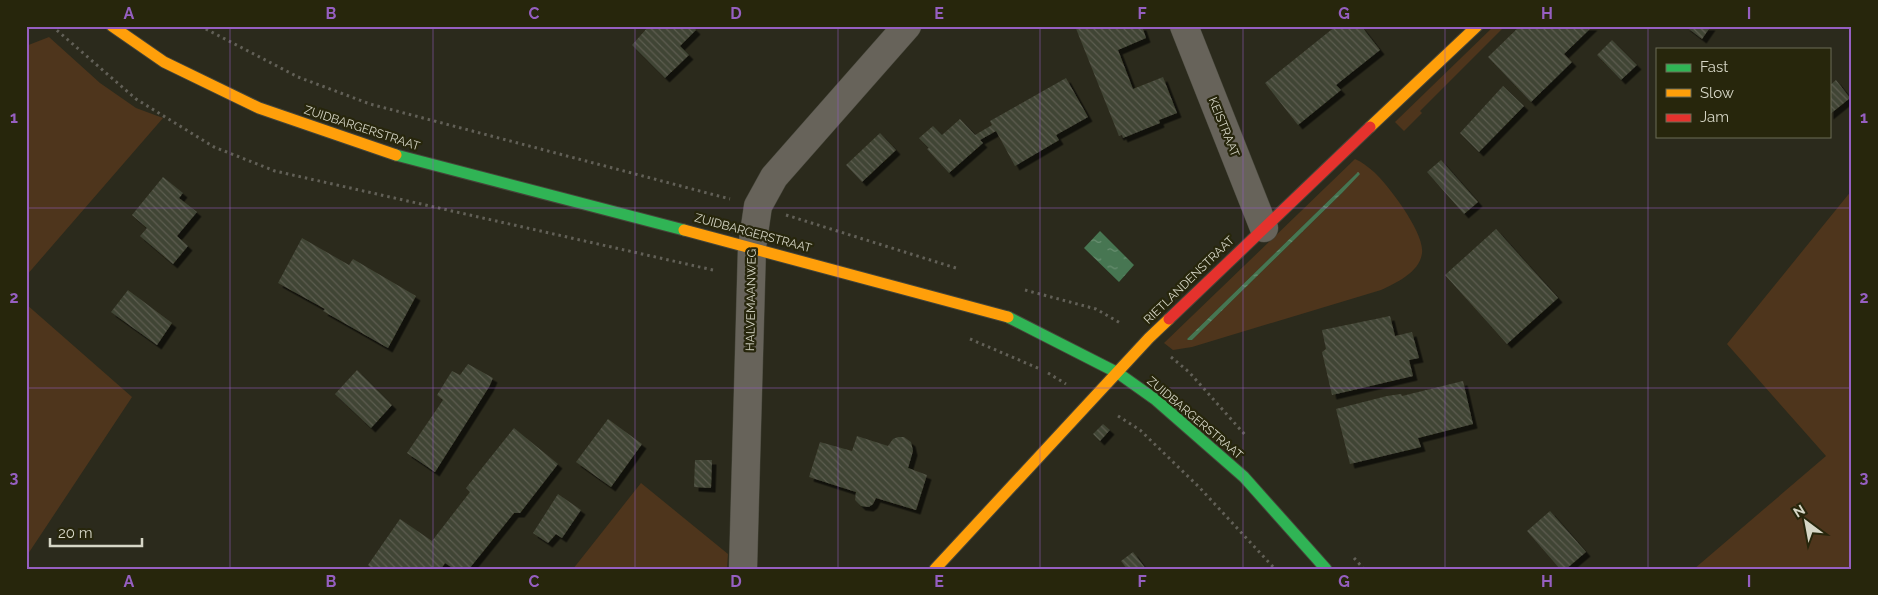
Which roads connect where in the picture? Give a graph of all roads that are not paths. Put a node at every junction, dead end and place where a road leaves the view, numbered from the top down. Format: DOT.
graph roads {
  1 [pos="112,26"];
  2 [pos="907,26"];
  3 [pos="1184,26"];
  4 [pos="1477,26"];
  5 [pos="1264,228"];
  6 [pos="752,247"];
  7 [pos="1118,373"];
  8 [pos="743,569"];
  9 [pos="935,569"];
  10 [pos="1326,569"];
  1 -- 6 [label="street, ZUIDBARGERSTRAAT"];
  2 -- 6 [label="street, HALVEMAANWEG"];
  3 -- 5 [label="street, KEISTRAAT"];
  4 -- 5 [label="street, RIETLANDENSTRAAT"];
  5 -- 7 [label="street, RIETLANDENSTRAAT"];
  6 -- 7 [label="street, ZUIDBARGERSTRAAT"];
  6 -- 8 [label="street, HALVEMAANWEG"];
  7 -- 9 [label="street, RIETLANDENSTRAAT"];
  7 -- 10 [label="street, ZUIDBARGERSTRAAT"];
}
